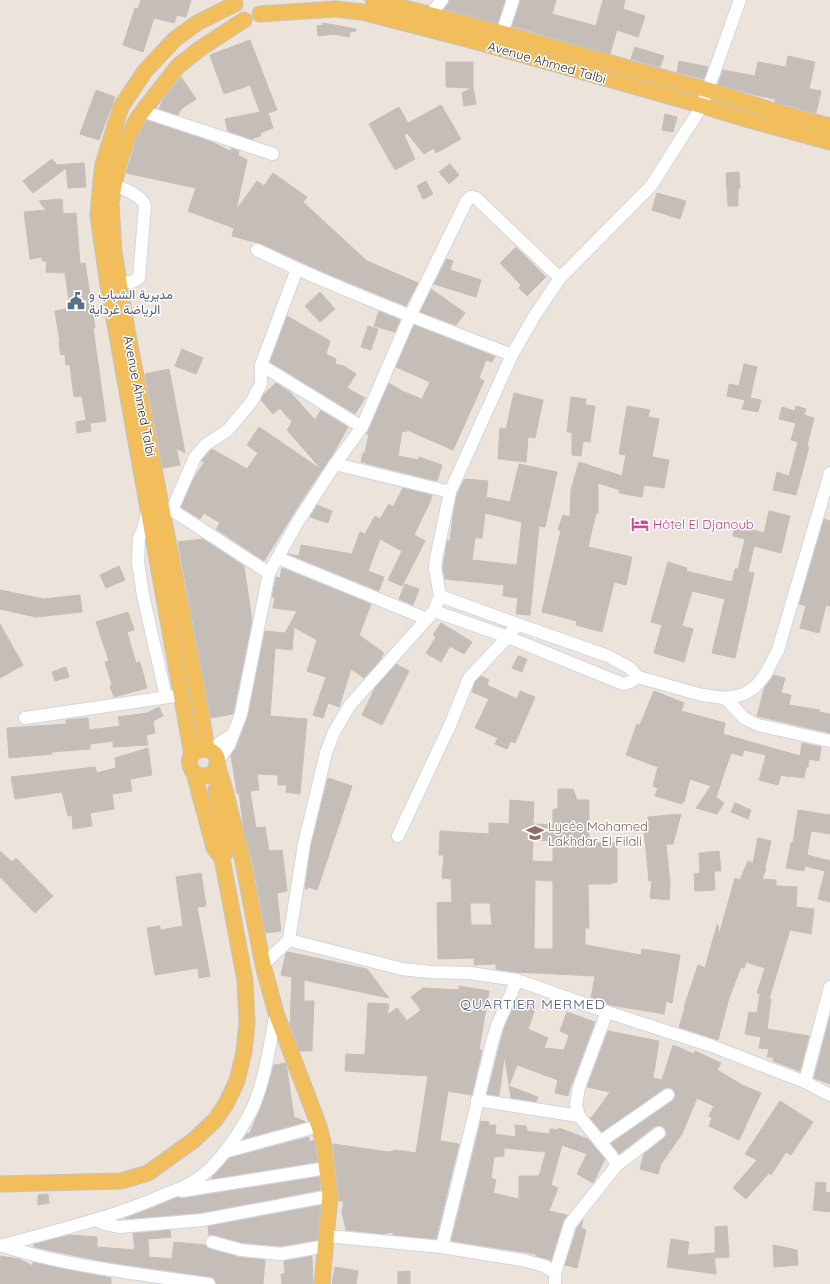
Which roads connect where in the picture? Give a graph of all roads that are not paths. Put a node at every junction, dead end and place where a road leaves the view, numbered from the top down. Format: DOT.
graph roads {
  1 [pos="373,0"];
  2 [pos="442,0"];
  3 [pos="513,0"];
  4 [pos="740,0"];
  5 [pos="235,2"];
  6 [pos="260,7"];
  7 [pos="430,15"];
  8 [pos="244,20"];
  9 [pos="417,26"];
  10 [pos="502,33"];
  11 [pos="708,90"];
  12 [pos="702,106"];
  13 [pos="142,111"];
  14 [pos="830,126"];
  15 [pos="830,142"];
  16 [pos="273,154"];
  17 [pos="107,184"];
  18 [pos="258,250"];
  19 [pos="297,269"];
  20 [pos="560,278"];
  21 [pos="113,284"];
  22 [pos="410,316"];
  23 [pos="512,355"];
  24 [pos="261,365"];
  25 [pos="362,427"];
  26 [pos="335,464"];
  27 [pos="830,473"];
  28 [pos="450,492"];
  29 [pos="167,510"];
  30 [pos="147,512"];
  31 [pos="278,558"];
  32 [pos="269,573"];
  33 [pos="440,596"];
  34 [pos="430,615"];
  35 [pos="517,624"];
  36 [pos="508,638"];
  37 [pos="638,677"];
  38 [pos="182,695"];
  39 [pos="166,697"];
  40 [pos="725,698"];
  41 [pos="25,718"];
  42 [pos="830,741"];
  43 [pos="192,755"];
  44 [pos="213,759"];
  45 [pos="194,773"];
  46 [pos="398,836"];
  47 [pos="222,858"];
  48 [pos="288,940"];
  49 [pos="263,965"];
  50 [pos="517,980"];
  51 [pos="830,986"];
  52 [pos="607,1012"];
  53 [pos="276,1013"];
  54 [pos="805,1082"];
  55 [pos="668,1094"];
  56 [pos="830,1095"];
  57 [pos="477,1100"];
  58 [pos="579,1116"];
  59 [pos="319,1126"];
  60 [pos="659,1133"];
  61 [pos="600,1142"];
  62 [pos="224,1152"];
  63 [pos="617,1165"];
  64 [pos="327,1168"];
  65 [pos="0,1184"];
  66 [pos="172,1191"];
  67 [pos="330,1196"];
  68 [pos="95,1220"];
  69 [pos="327,1241"];
  70 [pos="212,1242"];
  71 [pos="1,1246"];
  72 [pos="442,1247"];
  73 [pos="555,1279"];
  74 [pos="210,1284"];
  75 [pos="322,1284"];
  1 -- 7 [label="main road"];
  2 -- 7 [label="street"];
  3 -- 10 [label="street"];
  4 -- 11 [label="street"];
  5 -- 8 [label="main road"];
  5 -- 17 [label="main road"];
  6 -- 8 [label="main road, Avenue Ahmed Talbi"];
  6 -- 9 [label="main road, Avenue Ahmed Talbi"];
  7 -- 9 [label="street"];
  7 -- 10 [label="main road"];
  8 -- 13 [label="main road, Avenue Ahmed Talbi"];
  9 -- 12 [label="main road, Avenue Ahmed Talbi"];
  10 -- 11 [label="main road"];
  11 -- 12 [label="street"];
  11 -- 14 [label="main road"];
  12 -- 15 [label="main road, Avenue Ahmed Talbi"];
  12 -- 20 [label="street"];
  13 -- 16 [label="street"];
  13 -- 17 [label="main road, Avenue Ahmed Talbi"];
  17 -- 21 [label="main road, Avenue Ahmed Talbi"];
  17 -- 21 [label="street"];
  18 -- 19 [label="street"];
  19 -- 22 [label="street"];
  19 -- 24 [label="street"];
  20 -- 22 [label="street"];
  20 -- 23 [label="street"];
  21 -- 29 [label="main road, Avenue Ahmed Talbi"];
  21 -- 30 [label="main road"];
  22 -- 23 [label="street"];
  22 -- 25 [label="street"];
  23 -- 28 [label="street"];
  24 -- 25 [label="street"];
  24 -- 29 [label="street"];
  25 -- 26 [label="street"];
  26 -- 28 [label="street"];
  26 -- 31 [label="street"];
  27 -- 40 [label="street"];
  28 -- 33 [label="street"];
  29 -- 32 [label="street"];
  29 -- 44 [label="main road, Avenue Ahmed Talbi"];
  30 -- 38 [label="main road"];
  30 -- 39 [label="street"];
  31 -- 32 [label="street"];
  31 -- 34 [label="street"];
  32 -- 44 [label="street"];
  33 -- 34 [label="street"];
  33 -- 35 [label="street"];
  34 -- 36 [label="street"];
  34 -- 48 [label="street"];
  35 -- 36 [label="street"];
  35 -- 37 [label="street"];
  36 -- 37 [label="street"];
  36 -- 46 [label="street"];
  37 -- 40 [label="street"];
  38 -- 39 [label="street"];
  38 -- 43 [label="main road"];
  39 -- 41 [label="street"];
  40 -- 42 [label="street"];
  43 -- 44 [label="main road"];
  43 -- 45 [label="main road"];
  44 -- 45 [label="main road"];
  44 -- 47 [label="main road"];
  44 -- 49 [label="main road"];
  45 -- 47 [label="main road"];
  47 -- 65 [label="main road"];
  48 -- 49 [label="street"];
  48 -- 50 [label="street"];
  49 -- 53 [label="main road"];
  50 -- 52 [label="street"];
  50 -- 57 [label="street"];
  51 -- 54 [label="street"];
  52 -- 54 [label="street"];
  52 -- 58 [label="street"];
  53 -- 59 [label="main road"];
  53 -- 62 [label="street"];
  54 -- 56 [label="street"];
  55 -- 61 [label="street"];
  57 -- 58 [label="street"];
  57 -- 72 [label="street"];
  58 -- 61 [label="street"];
  59 -- 62 [label="street"];
  59 -- 64 [label="main road"];
  60 -- 63 [label="street"];
  61 -- 63 [label="street"];
  62 -- 66 [label="street"];
  63 -- 73 [label="street"];
  64 -- 66 [label="street"];
  64 -- 67 [label="main road"];
  66 -- 68 [label="street"];
  67 -- 68 [label="street"];
  67 -- 69 [label="main road"];
  68 -- 71 [label="street"];
  69 -- 70 [label="street"];
  69 -- 72 [label="street"];
  69 -- 75 [label="main road"];
  71 -- 74 [label="street"];
  72 -- 73 [label="street"];
}
